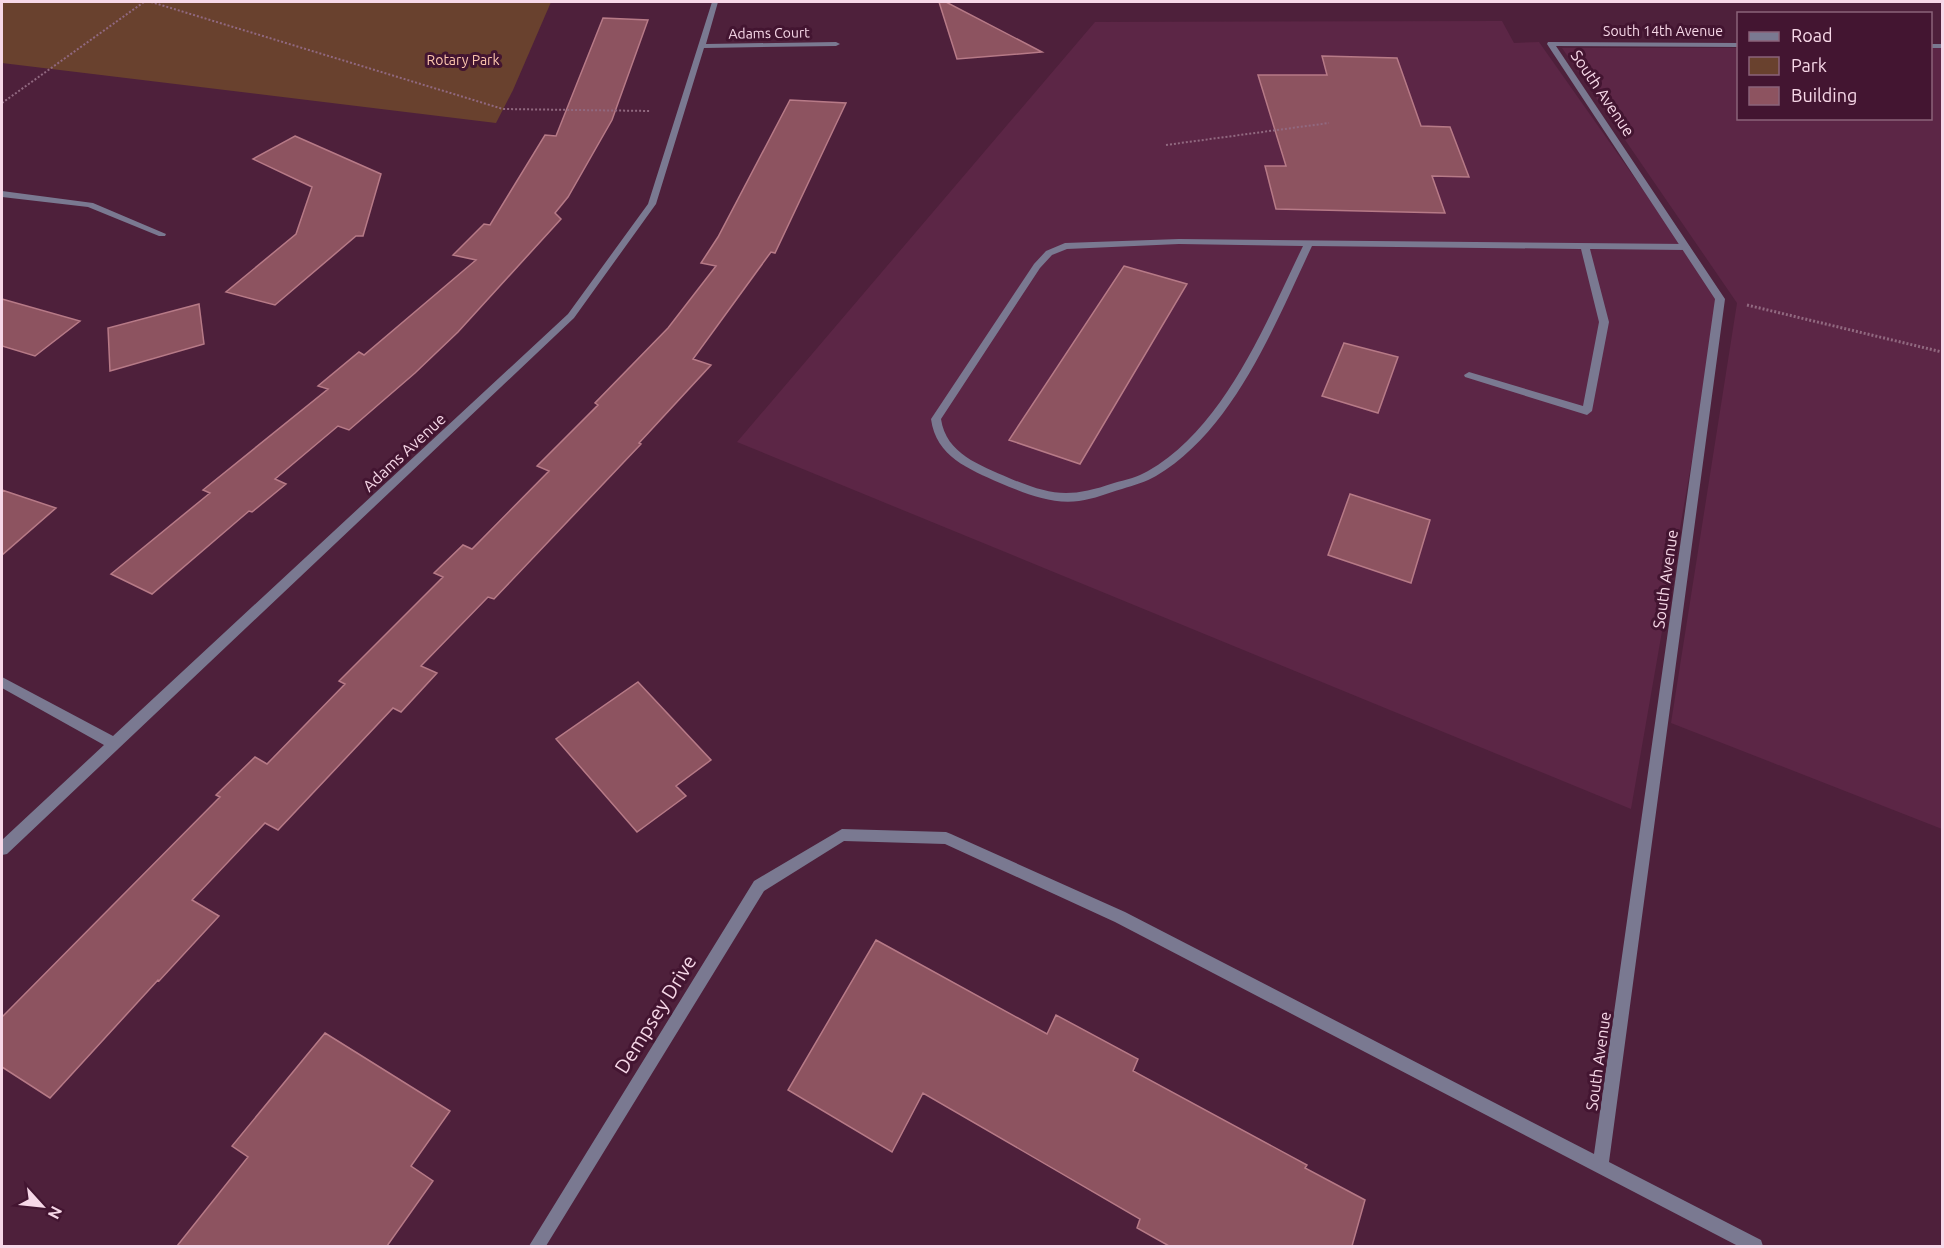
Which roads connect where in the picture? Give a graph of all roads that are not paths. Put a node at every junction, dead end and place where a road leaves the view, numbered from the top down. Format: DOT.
graph roads {
  1 [pos="715,2"];
  2 [pos="836,44"];
  3 [pos="1551,44"];
  4 [pos="1737,45"];
  5 [pos="702,46"];
  6 [pos="2,194"];
  7 [pos="162,234"];
  8 [pos="1309,243"];
  9 [pos="1585,247"];
  10 [pos="1686,247"];
  11 [pos="1469,375"];
  12 [pos="2,682"];
  13 [pos="115,744"];
  14 [pos="2,849"];
  15 [pos="1600,1167"];
  16 [pos="537,1246"];
  17 [pos="1755,1246"];
  1 -- 5 [label="street, Adams Avenue"];
  2 -- 5 [label="street, Adams Court"];
  3 -- 4 [label="street, South 14th Avenue"];
  3 -- 10 [label="street, South Avenue"];
  5 -- 13 [label="street, Adams Avenue"];
  6 -- 7 [label="street"];
  8 -- 8 [label="street"];
  8 -- 9 [label="street"];
  9 -- 10 [label="street"];
  9 -- 11 [label="street"];
  10 -- 15 [label="street, South Avenue"];
  12 -- 13 [label="street"];
  13 -- 14 [label="street, Adams Avenue"];
  15 -- 16 [label="street, Dempsey Drive"];
  15 -- 17 [label="street"];
}
